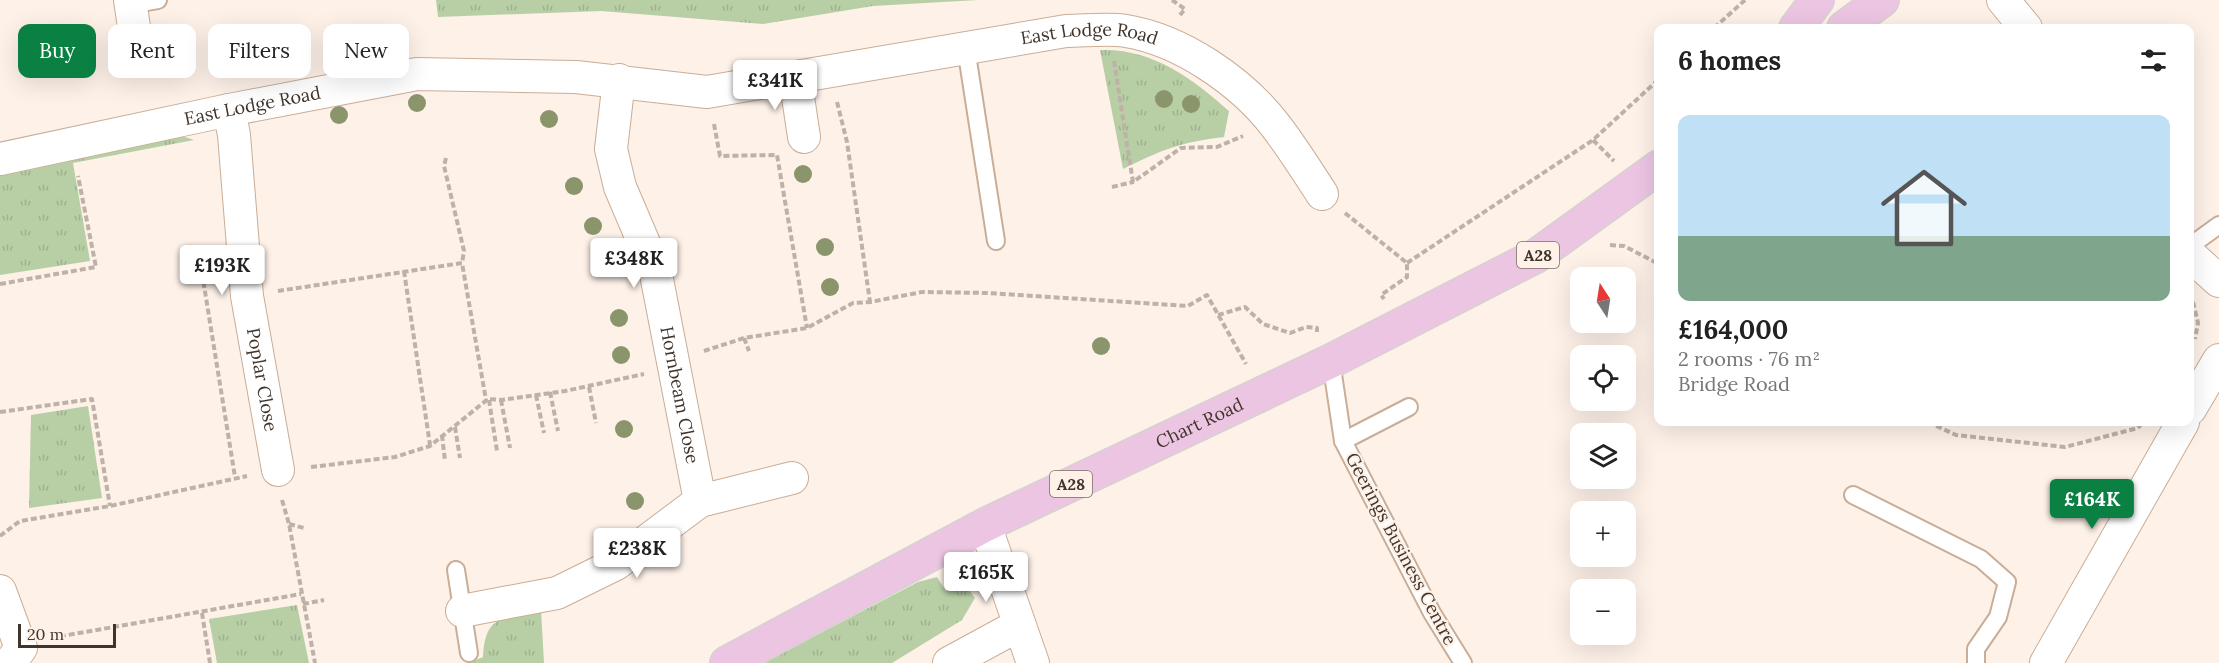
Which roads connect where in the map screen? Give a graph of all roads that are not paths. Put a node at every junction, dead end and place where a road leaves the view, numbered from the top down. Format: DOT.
graph roads {
  1 [pos="1817,0"];
  2 [pos="1882,0"];
  3 [pos="2003,0"];
  4 [pos="2027,0"];
  5 [pos="139,2"];
  6 [pos="139,24"];
  7 [pos="1799,24"];
  8 [pos="1849,24"];
  9 [pos="2023,24"];
  10 [pos="2032,24"];
  11 [pos="966,48"];
  12 [pos="795,77"];
  13 [pos="619,80"];
  14 [pos="229,110"];
  15 [pos="804,138"];
  16 [pos="0,159"];
  17 [pos="1654,171"];
  18 [pos="1322,194"];
  19 [pos="2219,225"];
  20 [pos="996,241"];
  21 [pos="2194,243"];
  22 [pos="2194,259"];
  23 [pos="2219,281"];
  24 [pos="2206,354"];
  25 [pos="1328,363"];
  26 [pos="2194,383"];
  27 [pos="1409,407"];
  28 [pos="2175,426"];
  29 [pos="1343,441"];
  30 [pos="276,472"];
  31 [pos="792,478"];
  32 [pos="1853,495"];
  33 [pos="700,501"];
  34 [pos="985,525"];
  35 [pos="456,570"];
  36 [pos="0,591"];
  37 [pos="462,611"];
  38 [pos="1020,625"];
  39 [pos="469,653"];
  40 [pos="16,655"];
  41 [pos="727,663"];
  42 [pos="949,663"];
  43 [pos="1033,663"];
  44 [pos="1463,663"];
  45 [pos="1976,663"];
  46 [pos="2046,663"];
  1 -- 7 [label="main road"];
  2 -- 8 [label="main road"];
  3 -- 9 [label="street"];
  4 -- 10 [label="street"];
  5 -- 6 [label="street"];
  11 -- 12 [label="street, East Lodge Road"];
  11 -- 18 [label="street, East Lodge Road"];
  11 -- 20 [label="lane"];
  12 -- 13 [label="street, East Lodge Road"];
  12 -- 15 [label="street"];
  13 -- 14 [label="street, East Lodge Road"];
  13 -- 33 [label="street, Hornbeam Close"];
  14 -- 16 [label="street, East Lodge Road"];
  14 -- 30 [label="street, Poplar Close"];
  17 -- 25 [label="main road, Chart Road / A28"];
  19 -- 21 [label="lane"];
  22 -- 23 [label="street"];
  24 -- 26 [label="street"];
  25 -- 29 [label="lane, Geerings Business Centre"];
  25 -- 34 [label="main road, Chart Road / A28"];
  27 -- 29 [label="lane"];
  28 -- 46 [label="street"];
  29 -- 44 [label="lane, Geerings Business Centre"];
  31 -- 33 [label="street"];
  32 -- 45 [label="lane"];
  33 -- 37 [label="street"];
  34 -- 38 [label="street"];
  34 -- 41 [label="main road, Chart Road / A28"];
  35 -- 37 [label="lane"];
  36 -- 40 [label="street"];
  37 -- 39 [label="lane"];
  38 -- 42 [label="street"];
  38 -- 43 [label="street"];
}
